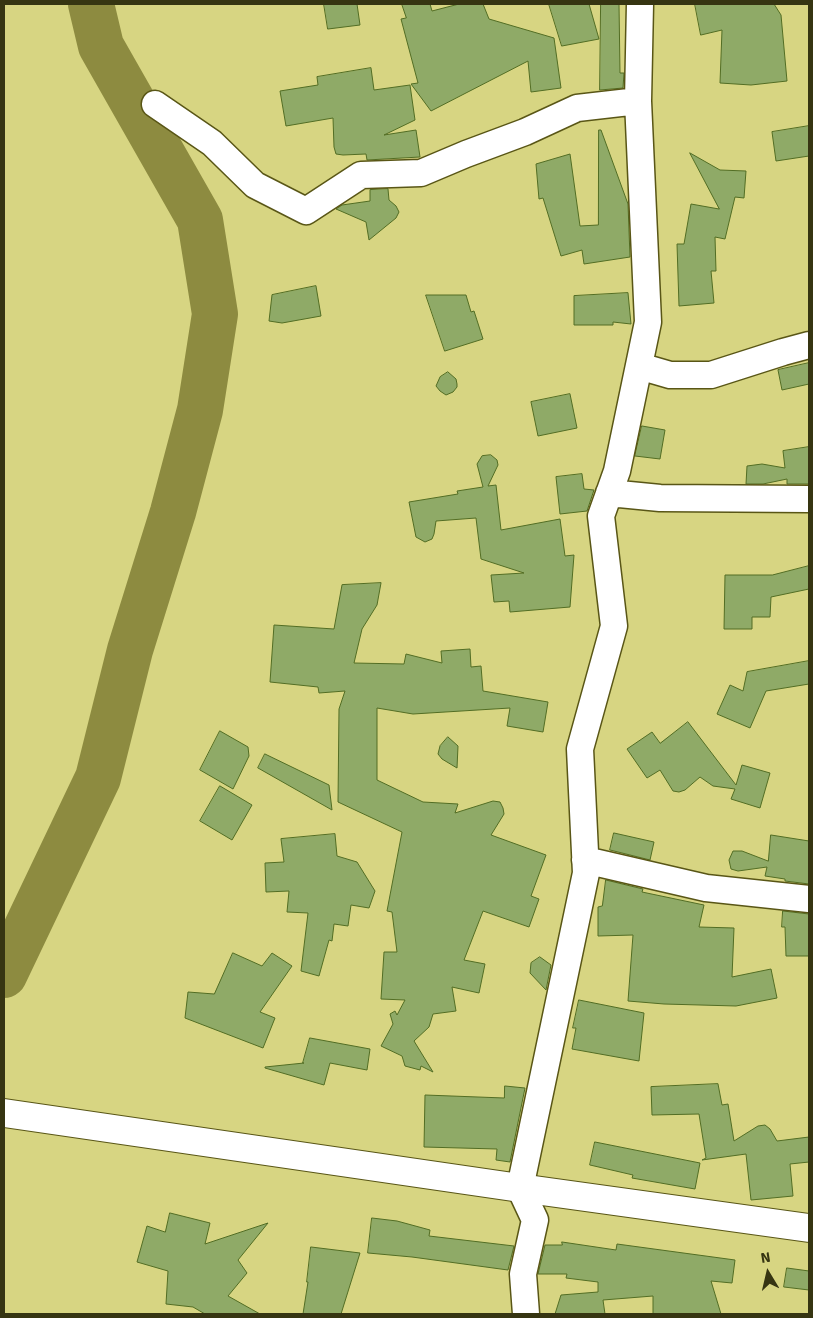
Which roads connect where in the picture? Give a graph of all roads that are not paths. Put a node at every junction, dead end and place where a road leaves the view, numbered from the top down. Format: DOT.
graph roads {
  1 [pos="640,4"];
  2 [pos="638,101"];
  3 [pos="155,104"];
  4 [pos="809,345"];
  5 [pos="639,366"];
  6 [pos="609,493"];
  7 [pos="809,500"];
  8 [pos="585,860"];
  9 [pos="809,899"];
  10 [pos="4,1113"];
  11 [pos="520,1188"];
  12 [pos="809,1228"];
  13 [pos="526,1314"];
  1 -- 2 [label="street"];
  2 -- 3 [label="street"];
  2 -- 5 [label="street"];
  4 -- 5 [label="street"];
  5 -- 6 [label="street"];
  6 -- 7 [label="street"];
  6 -- 8 [label="street"];
  8 -- 9 [label="street"];
  8 -- 11 [label="street"];
  10 -- 11 [label="street"];
  11 -- 12 [label="street"];
  11 -- 13 [label="street"];
}
